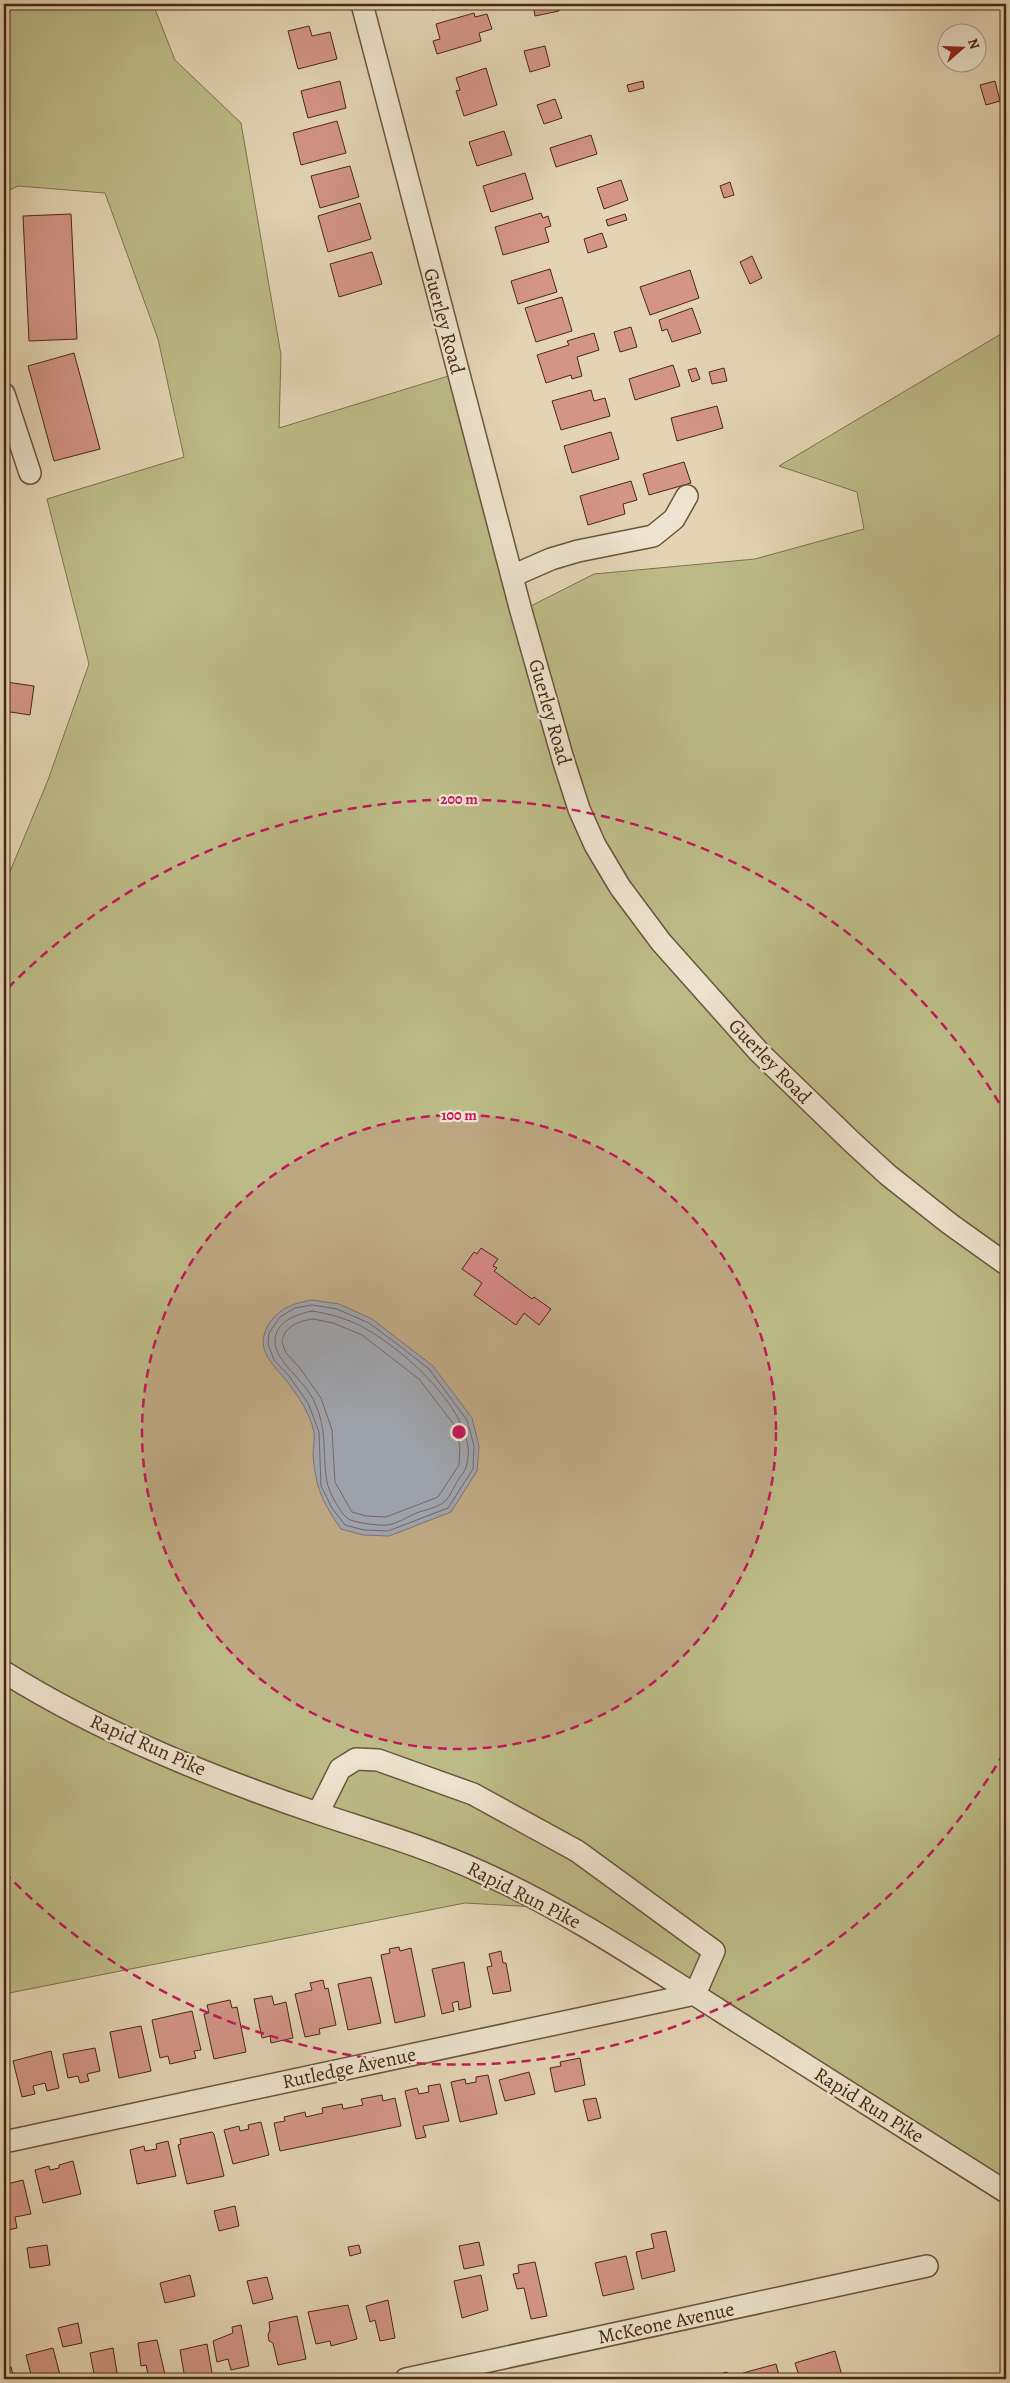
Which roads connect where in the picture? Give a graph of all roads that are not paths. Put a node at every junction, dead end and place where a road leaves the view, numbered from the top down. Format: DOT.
graph roads {
  1 [pos="362,4"];
  2 [pos="4,394"];
  3 [pos="30,473"];
  4 [pos="687,496"];
  5 [pos="512,576"];
  6 [pos="1006,1264"];
  7 [pos="4,1672"];
  8 [pos="318,1813"];
  9 [pos="695,1994"];
  10 [pos="4,2142"];
  11 [pos="1006,2192"];
  12 [pos="927,2266"];
  13 [pos="406,2379"];
  1 -- 5 [label="street, Guerley Road"];
  2 -- 3 [label="street"];
  4 -- 5 [label="street"];
  5 -- 6 [label="street, Guerley Road"];
  7 -- 8 [label="street, Rapid Run Pike"];
  8 -- 9 [label="street, Rapid Run Pike"];
  8 -- 9 [label="street"];
  9 -- 10 [label="street, Rutledge Avenue"];
  9 -- 11 [label="street, Rapid Run Pike"];
  12 -- 13 [label="street, McKeone Avenue"];
}
